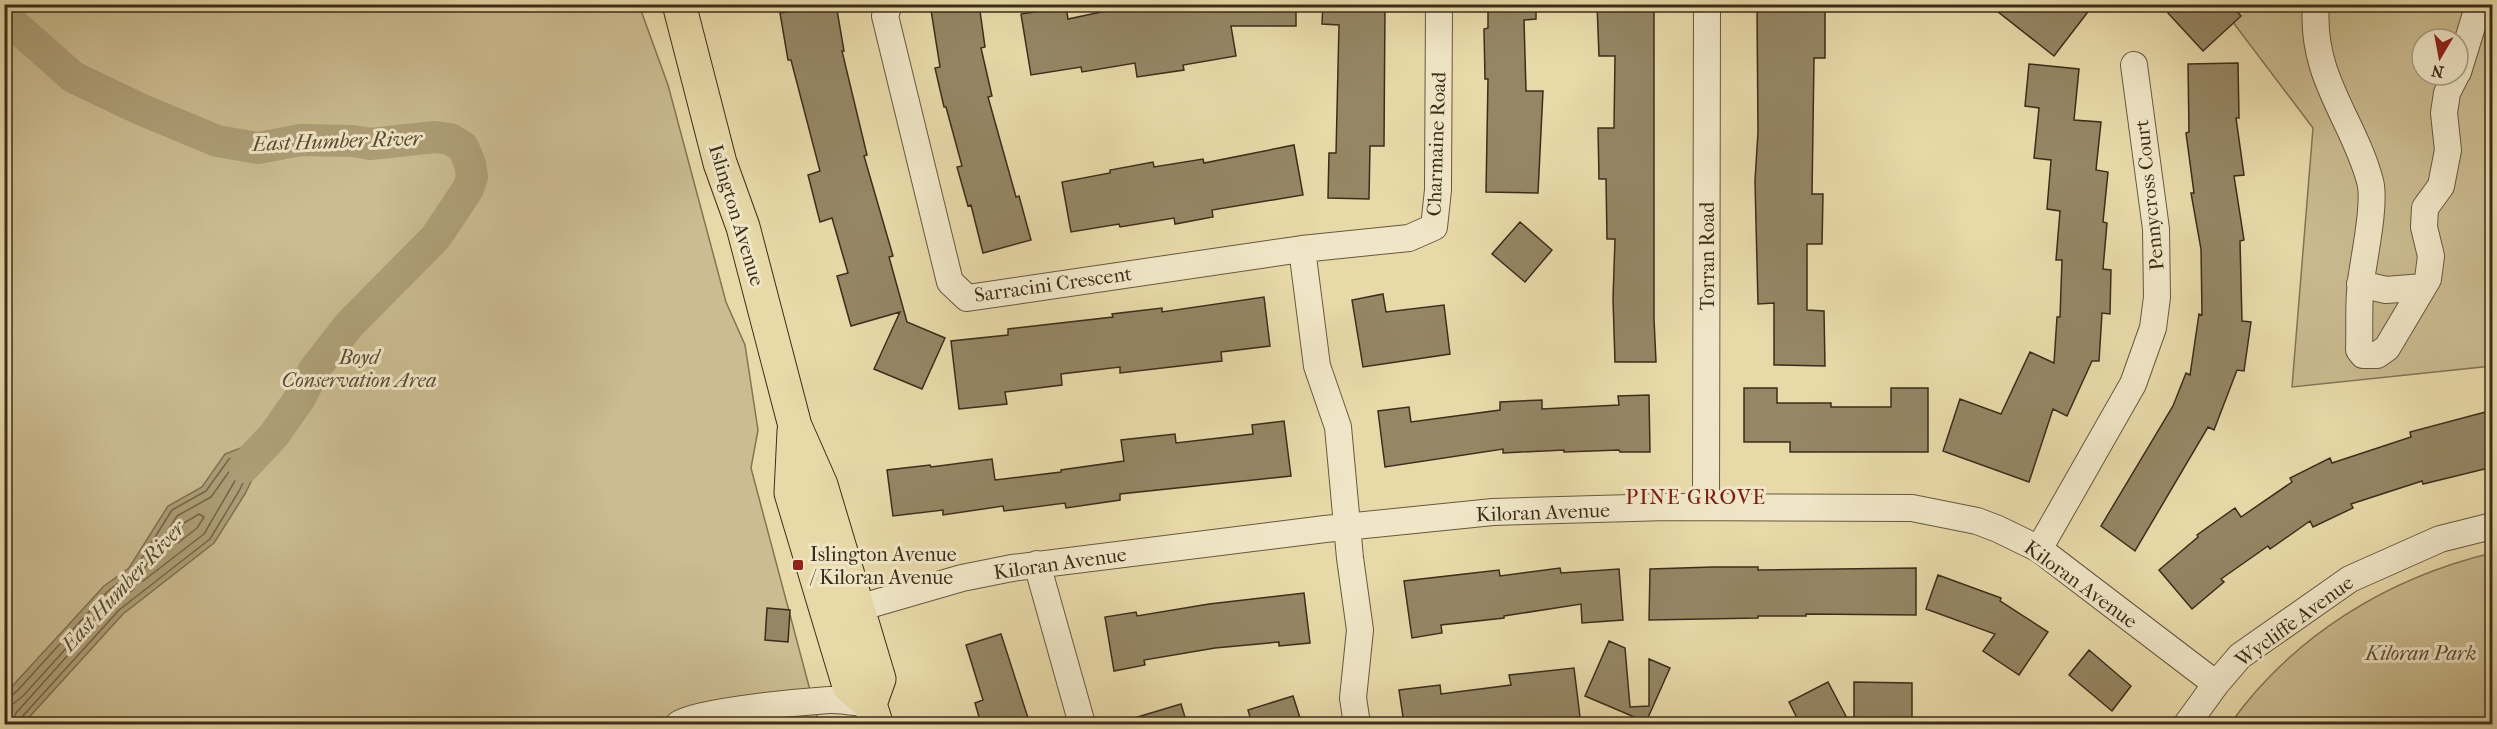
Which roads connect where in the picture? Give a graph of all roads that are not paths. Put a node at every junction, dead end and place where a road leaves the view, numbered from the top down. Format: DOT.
graph roads {
  1 [pos="679,4"];
  2 [pos="889,4"];
  3 [pos="1439,4"];
  4 [pos="1707,4"];
  5 [pos="2316,4"];
  6 [pos="2480,4"];
  7 [pos="2470,34"];
  8 [pos="2134,65"];
  9 [pos="2450,87"];
  10 [pos="1302,249"];
  11 [pos="2360,284"];
  12 [pos="2423,287"];
  13 [pos="795,426"];
  14 [pos="1706,507"];
  15 [pos="2493,526"];
  16 [pos="1347,527"];
  17 [pos="2038,549"];
  18 [pos="1036,564"];
  19 [pos="858,608"];
  20 [pos="828,618"];
  21 [pos="2216,684"];
  22 [pos="873,714"];
  23 [pos="679,724"];
  24 [pos="1082,724"];
  25 [pos="1357,724"];
  26 [pos="2187,724"];
  1 -- 13 [label="main road, Islington Avenue"];
  2 -- 10 [label="street, Sarracini Crescent"];
  3 -- 10 [label="street, Charmaine Road"];
  4 -- 14 [label="street, Torran Road"];
  5 -- 11 [label="street"];
  6 -- 7 [label="street"];
  8 -- 17 [label="street, Pennycross Court"];
  9 -- 12 [label="street"];
  10 -- 16 [label="street"];
  11 -- 12 [label="street"];
  11 -- 12 [label="street"];
  13 -- 19 [label="main road, Islington Avenue"];
  13 -- 20 [label="main road, Islington Avenue"];
  14 -- 16 [label="street, Kiloran Avenue"];
  14 -- 17 [label="street, Kiloran Avenue"];
  15 -- 21 [label="street, Wycliffe Avenue"];
  16 -- 18 [label="street, Kiloran Avenue"];
  16 -- 25 [label="street"];
  17 -- 21 [label="street, Kiloran Avenue"];
  18 -- 19 [label="street, Kiloran Avenue"];
  18 -- 24 [label="street"];
  19 -- 20 [label="street, Kiloran Avenue"];
  19 -- 22 [label="main road, Islington Avenue"];
  20 -- 22 [label="main road, Islington Avenue"];
  21 -- 26 [label="street, Wycliffe Avenue"];
  22 -- 23 [label="street"];
}
